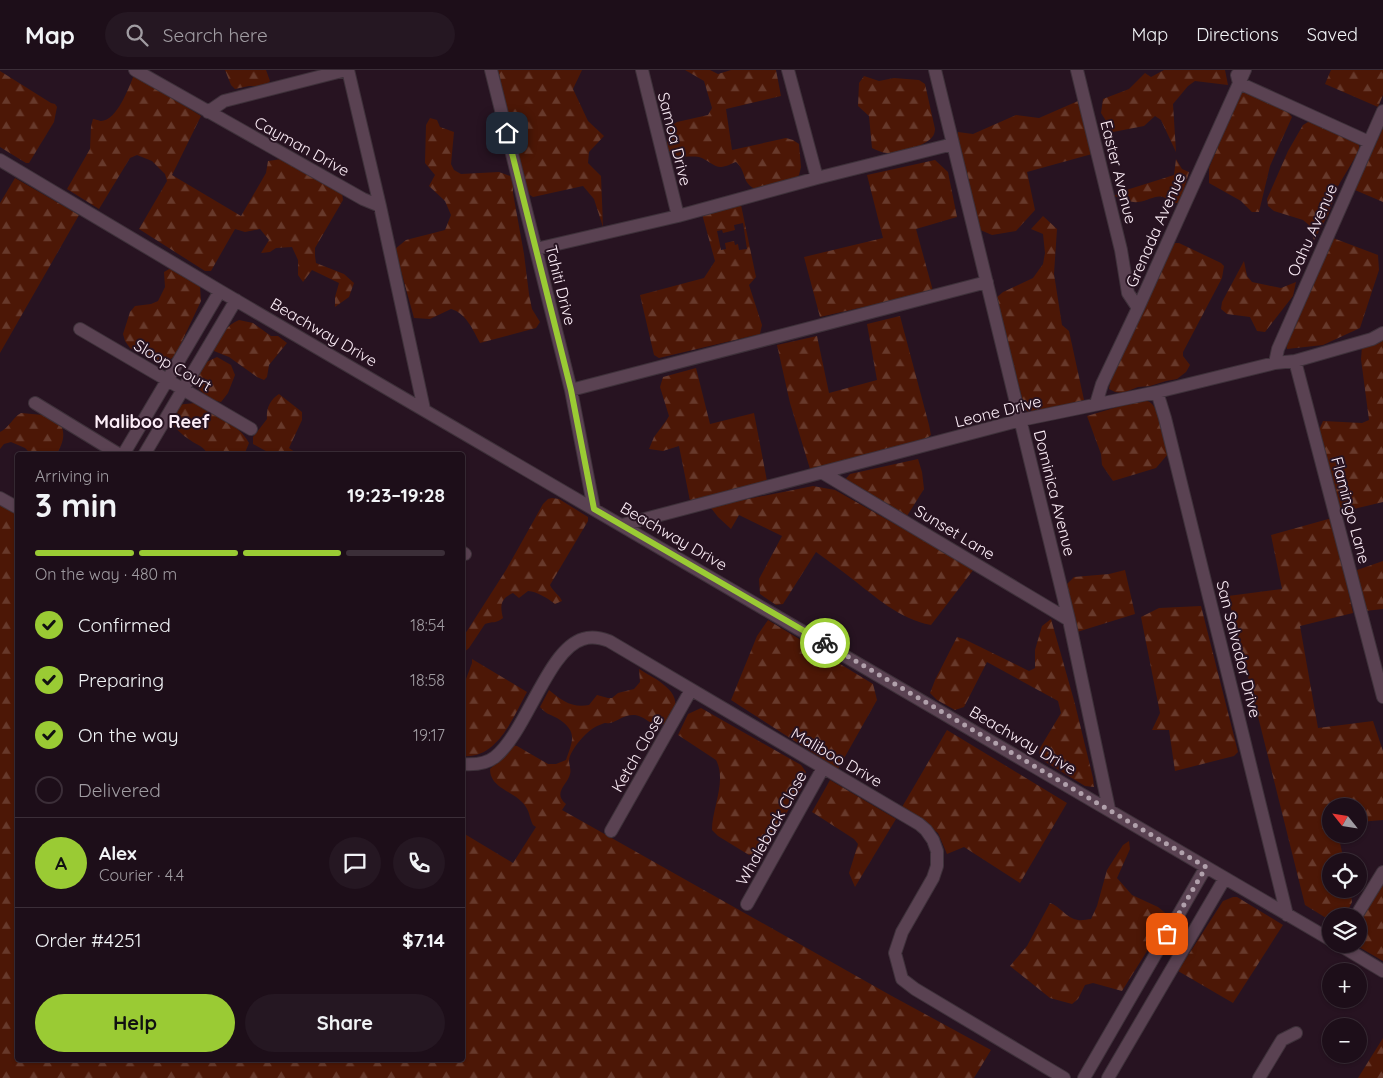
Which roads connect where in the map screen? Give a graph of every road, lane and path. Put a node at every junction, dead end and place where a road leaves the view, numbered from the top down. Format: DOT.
graph roads {
  1 [pos="135,70"];
  2 [pos="347,70"];
  3 [pos="491,70"];
  4 [pos="642,70"];
  5 [pos="788,70"];
  6 [pos="935,70"];
  7 [pos="1077,70"];
  8 [pos="1236,70"];
  9 [pos="1245,70"];
  10 [pos="1239,83"];
  11 [pos="1383,111"];
  12 [pos="208,112"];
  13 [pos="1369,142"];
  14 [pos="953,144"];
  15 [pos="0,160"];
  16 [pos="817,178"];
  17 [pos="380,206"];
  18 [pos="678,216"];
  19 [pos="536,249"];
  20 [pos="987,282"];
  21 [pos="220,291"];
  22 [pos="236,300"];
  23 [pos="1138,308"];
  24 [pos="80,328"];
  25 [pos="1383,334"];
  26 [pos="1295,361"];
  27 [pos="1275,363"];
  28 [pos="166,380"];
  29 [pos="182,389"];
  30 [pos="571,390"];
  31 [pos="1157,392"];
  32 [pos="34,403"];
  33 [pos="1096,404"];
  34 [pos="424,409"];
  35 [pos="1021,420"];
  36 [pos="251,429"];
  37 [pos="116,452"];
  38 [pos="123,452"];
  39 [pos="146,452"];
  40 [pos="824,473"];
  41 [pos="0,498"];
  42 [pos="15,506"];
  43 [pos="594,509"];
  44 [pos="622,525"];
  45 [pos="1069,620"];
  46 [pos="691,690"];
  47 [pos="1383,697"];
  48 [pos="465,764"];
  49 [pos="823,768"];
  50 [pos="1109,809"];
  51 [pos="611,831"];
  52 [pos="1206,867"];
  53 [pos="1383,872"];
  54 [pos="1225,878"];
  55 [pos="747,904"];
  56 [pos="1361,908"];
  57 [pos="1288,915"];
  58 [pos="1322,935"];
  59 [pos="1353,953"];
  60 [pos="1383,971"];
  61 [pos="1296,1032"];
  62 [pos="1064,1078"];
  63 [pos="1084,1078"];
  64 [pos="1108,1078"];
  65 [pos="1260,1078"];
  1 -- 12 [label="street, Cayman Drive"];
  2 -- 12 [label="street, Cayman Drive"];
  2 -- 17 [label="street"];
  3 -- 19 [label="street, Tahiti Drive"];
  4 -- 18 [label="street, Samoa Drive"];
  5 -- 16 [label="street"];
  6 -- 14 [label="street, Dominica Avenue"];
  7 -- 23 [label="street, Easter Avenue"];
  8 -- 10 [label="street"];
  9 -- 10 [label="street, Grenada Avenue"];
  10 -- 13 [label="street"];
  10 -- 23 [label="street, Grenada Avenue"];
  11 -- 13 [label="street, Oahu Avenue"];
  12 -- 17 [label="street, Cayman Drive"];
  13 -- 27 [label="street, Oahu Avenue"];
  14 -- 16 [label="street"];
  14 -- 20 [label="street, Dominica Avenue"];
  15 -- 21 [label="street, Beachway Drive"];
  16 -- 18 [label="street"];
  17 -- 34 [label="street"];
  18 -- 19 [label="street"];
  19 -- 30 [label="street, Tahiti Drive"];
  20 -- 30 [label="street"];
  20 -- 35 [label="street, Dominica Avenue"];
  21 -- 22 [label="street, Beachway Drive"];
  21 -- 28 [label="street"];
  22 -- 29 [label="street"];
  22 -- 34 [label="street, Beachway Drive"];
  23 -- 33 [label="street, Grenada Avenue"];
  24 -- 28 [label="street, Sloop Court"];
  25 -- 26 [label="street, Leone Drive"];
  26 -- 27 [label="street, Leone Drive"];
  26 -- 47 [label="street, Flamingo Lane"];
  27 -- 31 [label="street, Leone Drive"];
  28 -- 29 [label="street, Sloop Court"];
  28 -- 38 [label="street"];
  29 -- 36 [label="street, Sloop Court"];
  29 -- 39 [label="street"];
  30 -- 43 [label="street, Tahiti Drive"];
  31 -- 33 [label="street, Leone Drive"];
  31 -- 57 [label="street, San Salvador Drive"];
  32 -- 37 [label="street"];
  33 -- 35 [label="street, Leone Drive"];
  34 -- 43 [label="street, Beachway Drive"];
  35 -- 40 [label="street, Leone Drive"];
  35 -- 45 [label="street, Dominica Avenue"];
  40 -- 44 [label="street, Leone Drive"];
  40 -- 45 [label="street, Sunset Lane"];
  41 -- 42 [label="street"];
  43 -- 44 [label="street, Beachway Drive"];
  44 -- 50 [label="street, Beachway Drive"];
  45 -- 50 [label="street, Dominica Avenue"];
  46 -- 48 [label="street, Maliboo Drive"];
  46 -- 49 [label="street, Maliboo Drive"];
  46 -- 51 [label="street, Ketch Close"];
  49 -- 55 [label="street, Whaleback Close"];
  49 -- 62 [label="street, Maliboo Drive"];
  50 -- 52 [label="street, Beachway Drive"];
  52 -- 54 [label="street, Beachway Drive"];
  52 -- 63 [label="street"];
  53 -- 56 [label="street"];
  54 -- 57 [label="street, Beachway Drive"];
  54 -- 64 [label="street"];
  57 -- 58 [label="street, Beachway Drive"];
  59 -- 60 [label="street"];
  61 -- 65 [label="street"];
}
